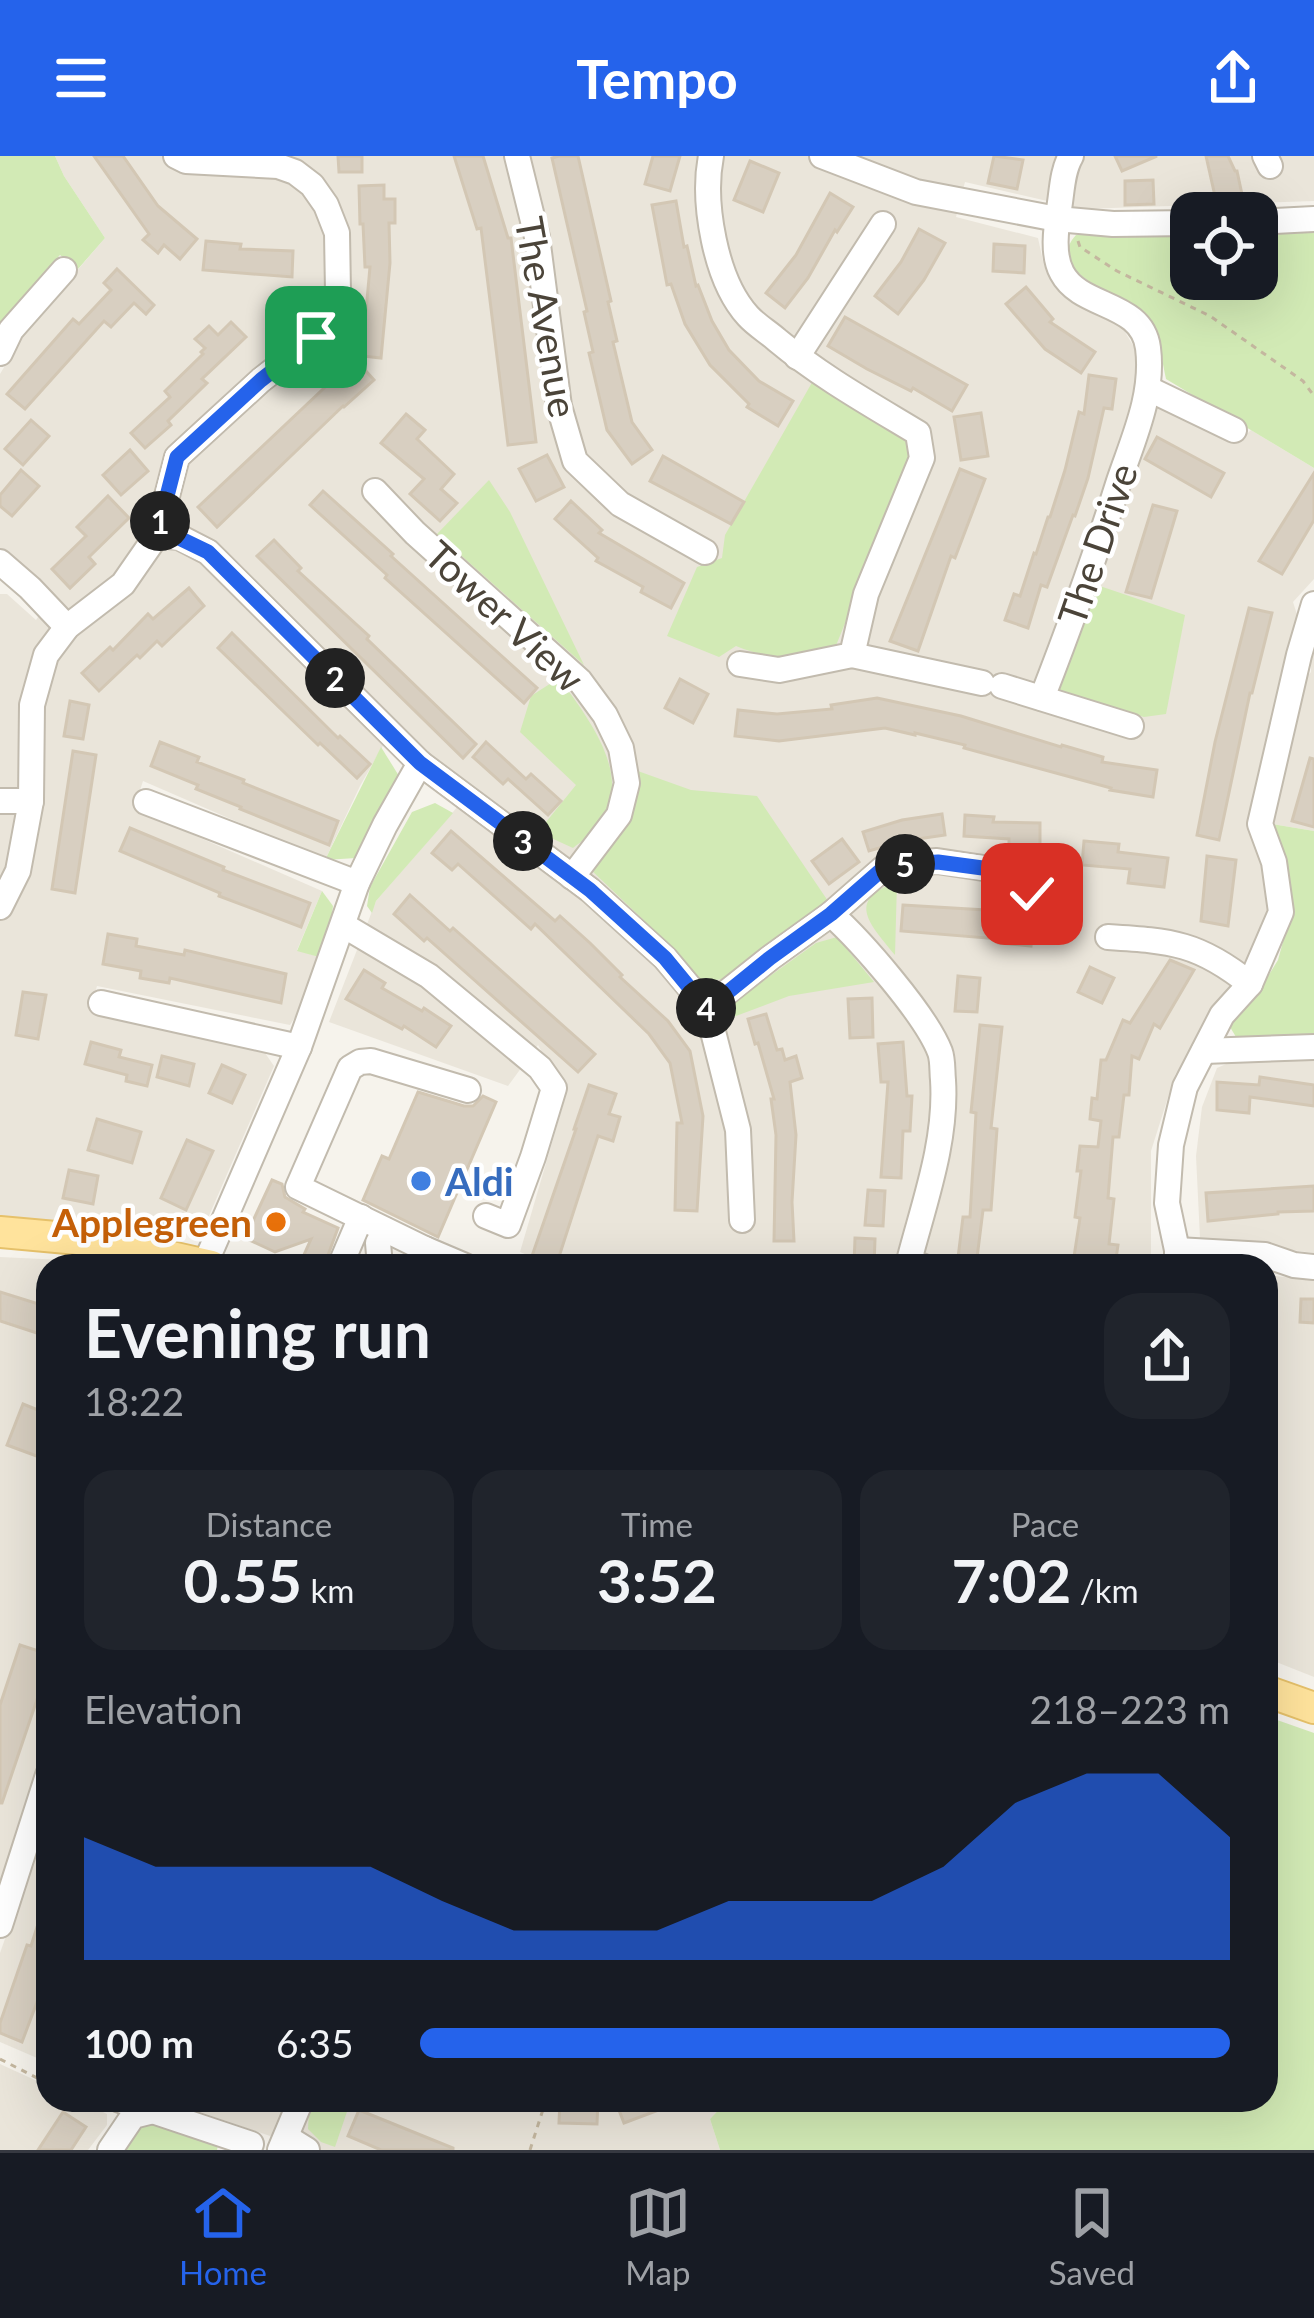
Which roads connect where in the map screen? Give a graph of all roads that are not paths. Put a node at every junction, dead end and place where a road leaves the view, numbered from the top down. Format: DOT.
graph roads {
  1 [pos="176,156"];
  2 [pos="517,156"];
  3 [pos="711,156"];
  4 [pos="823,156"];
  5 [pos="1071,156"];
  6 [pos="1314,219"];
  7 [pos="1064,220"];
  8 [pos="1278,222"];
  9 [pos="1170,223"];
  10 [pos="883,224"];
  11 [pos="64,269"];
  12 [pos="0,352"];
  13 [pos="797,357"];
  14 [pos="1149,388"];
  15 [pos="1234,430"];
  16 [pos="375,491"];
  17 [pos="157,535"];
  18 [pos="705,553"];
  19 [pos="0,562"];
  20 [pos="1314,604"];
  21 [pos="67,626"];
  22 [pos="852,656"];
  23 [pos="740,664"];
  24 [pos="1042,698"];
  25 [pos="1131,726"];
  26 [pos="420,763"];
  27 [pos="0,800"];
  28 [pos="31,801"];
  29 [pos="146,802"];
  30 [pos="572,877"];
  31 [pos="357,884"];
  32 [pos="1032,894"];
  33 [pos="0,908"];
  34 [pos="831,914"];
  35 [pos="343,925"];
  36 [pos="1108,938"];
  37 [pos="1250,984"];
  38 [pos="101,1003"];
  39 [pos="707,1009"];
  40 [pos="299,1047"];
  41 [pos="1314,1047"];
  42 [pos="1204,1051"];
  43 [pos="468,1090"];
  44 [pos="486,1216"];
  45 [pos="361,1217"];
  46 [pos="742,1220"];
  47 [pos="385,1230"];
  48 [pos="0,1232"];
  49 [pos="158,1254"];
  50 [pos="213,1254"];
  51 [pos="345,1254"];
  52 [pos="379,1254"];
  53 [pos="417,1254"];
  54 [pos="910,1254"];
  55 [pos="1176,1254"];
  56 [pos="1278,1259"];
  57 [pos="1314,1267"];
  58 [pos="1278,1695"];
  59 [pos="1314,1708"];
  60 [pos="36,1812"];
  61 [pos="0,1924"];
  62 [pos="148,2112"];
  63 [pos="298,2112"];
  64 [pos="237,2144"];
  65 [pos="291,2146"];
  66 [pos="110,2150"];
  1 -- 17 [label="street"];
  2 -- 18 [label="street, The Avenue"];
  3 -- 13 [label="street"];
  4 -- 7 [label="street"];
  5 -- 7 [label="street"];
  6 -- 8 [label="street"];
  7 -- 9 [label="street"];
  7 -- 14 [label="street, The Drive"];
  10 -- 13 [label="street"];
  11 -- 12 [label="street"];
  13 -- 22 [label="street"];
  14 -- 15 [label="street"];
  14 -- 24 [label="street, The Drive"];
  16 -- 30 [label="street, Tower View"];
  17 -- 21 [label="street"];
  17 -- 26 [label="street"];
  19 -- 21 [label="street"];
  20 -- 37 [label="street"];
  21 -- 28 [label="street"];
  22 -- 23 [label="street"];
  22 -- 24 [label="street"];
  24 -- 25 [label="street"];
  26 -- 30 [label="street"];
  26 -- 31 [label="street"];
  27 -- 28 [label="street"];
  28 -- 33 [label="street"];
  29 -- 31 [label="street"];
  30 -- 39 [label="street"];
  31 -- 35 [label="street"];
  32 -- 34 [label="street"];
  34 -- 39 [label="street"];
  34 -- 54 [label="street"];
  35 -- 40 [label="street"];
  35 -- 44 [label="street"];
  36 -- 37 [label="street"];
  37 -- 42 [label="street"];
  38 -- 40 [label="street"];
  39 -- 46 [label="street"];
  40 -- 50 [label="street"];
  41 -- 42 [label="street"];
  42 -- 55 [label="street"];
  43 -- 45 [label="street"];
  45 -- 47 [label="street"];
  45 -- 51 [label="street"];
  47 -- 52 [label="street"];
  47 -- 53 [label="street"];
  48 -- 49 [label="main road"];
  56 -- 57 [label="street"];
  58 -- 59 [label="main road"];
  60 -- 61 [label="street"];
  62 -- 64 [label="street"];
  62 -- 66 [label="street"];
  63 -- 65 [label="street"];
}
